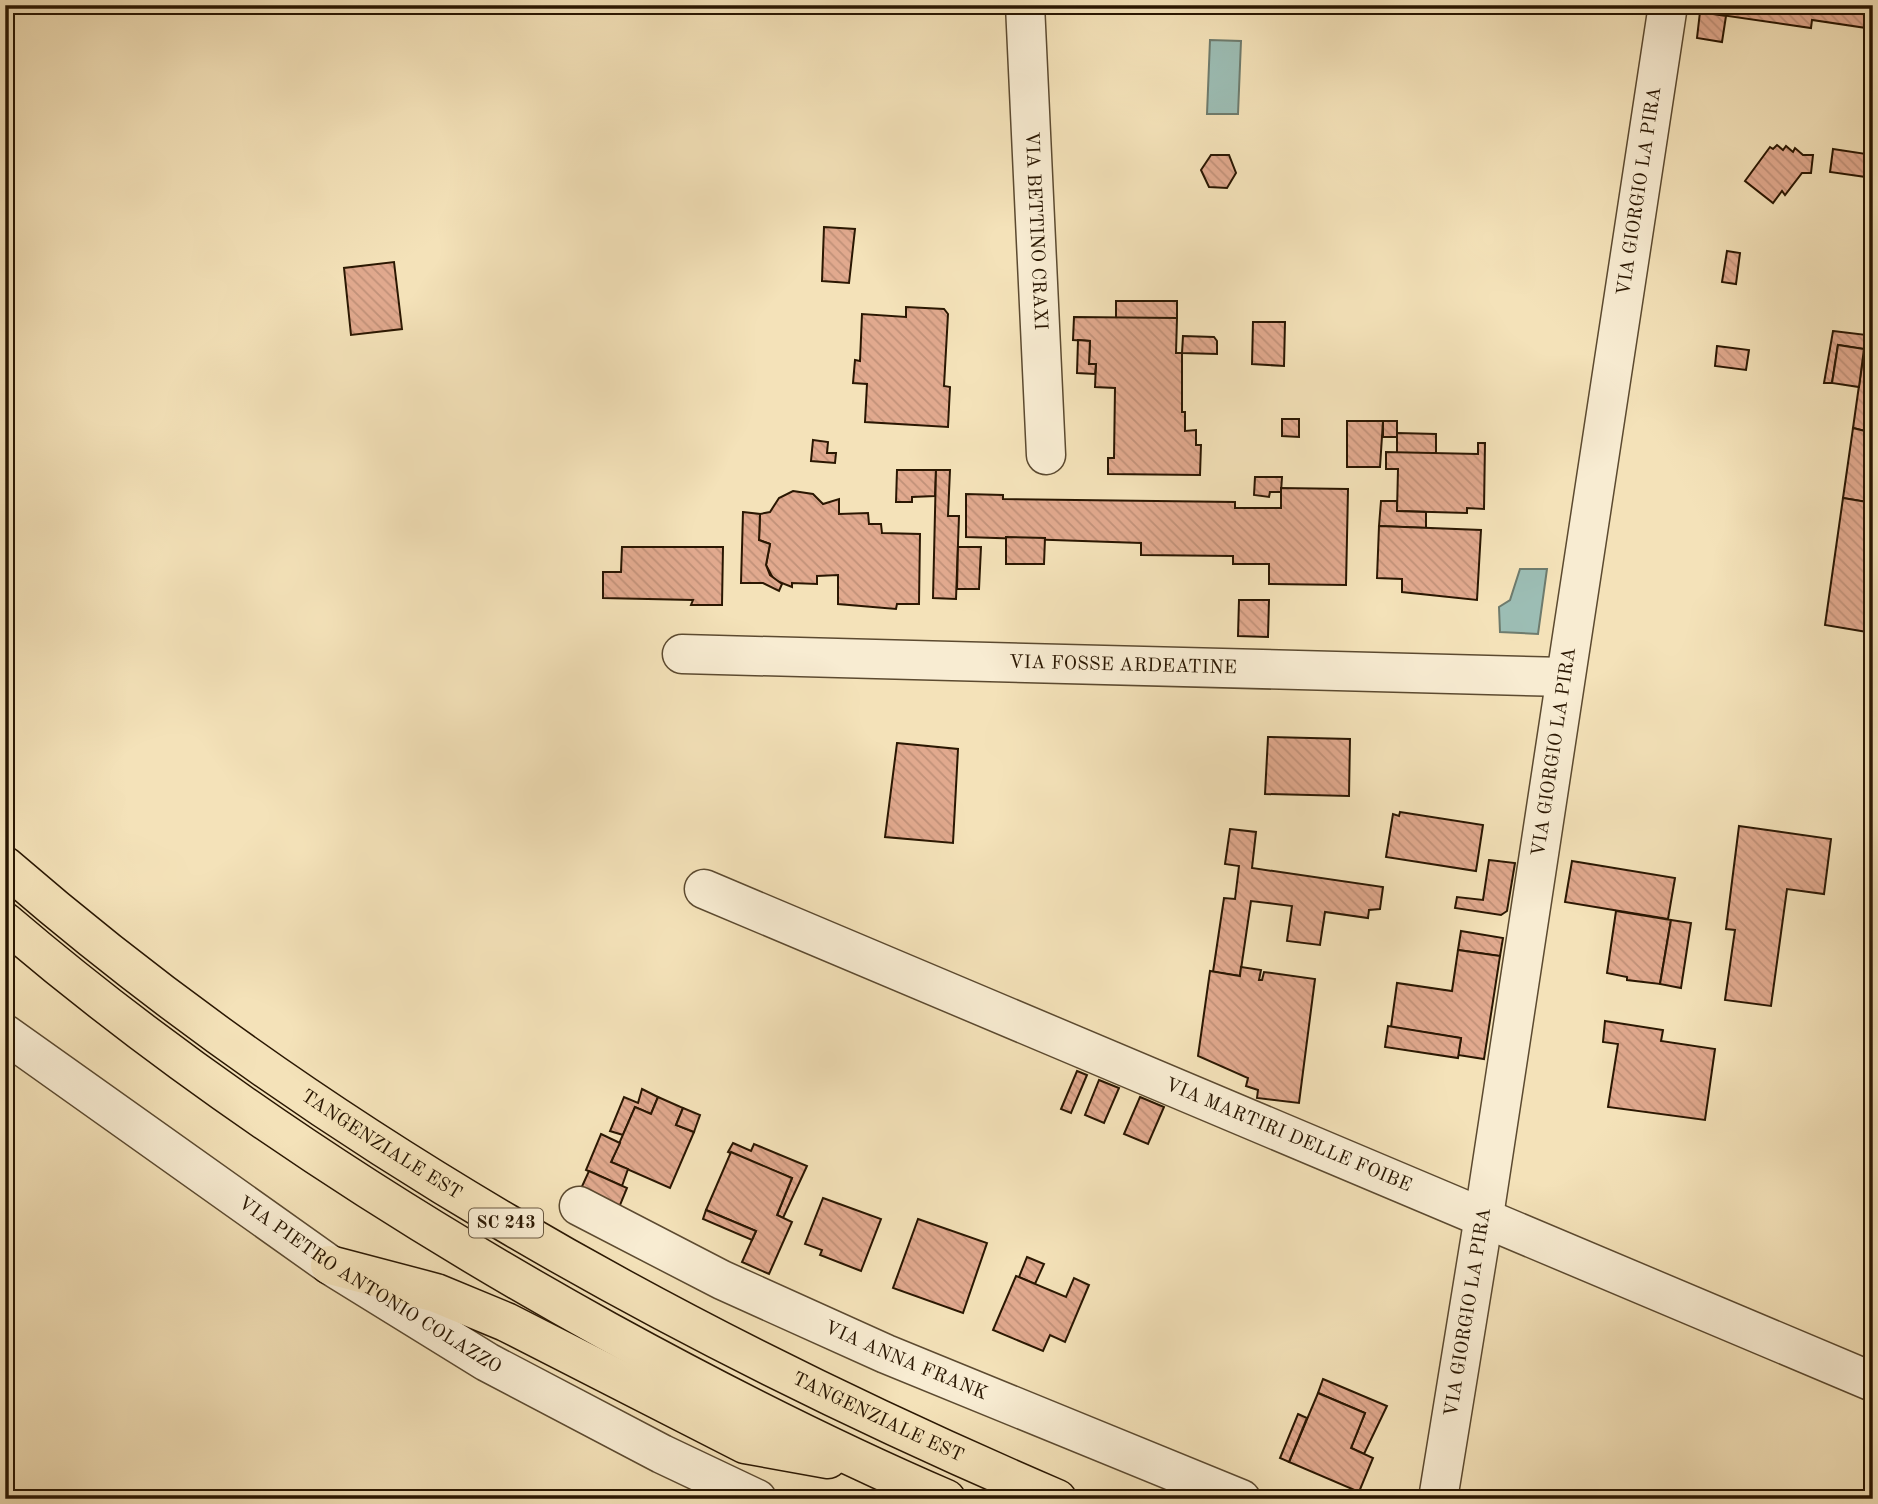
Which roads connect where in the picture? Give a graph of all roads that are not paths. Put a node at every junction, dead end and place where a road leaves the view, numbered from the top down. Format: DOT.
graph roads {
  1 [pos="1025,5"];
  2 [pos="1668,5"];
  3 [pos="1046,454"];
  4 [pos="682,654"];
  5 [pos="1565,677"];
  6 [pos="5,866"];
  7 [pos="704,889"];
  8 [pos="5,922"];
  9 [pos="5,1034"];
  10 [pos="579,1206"];
  11 [pos="1485,1216"];
  12 [pos="330,1265"];
  13 [pos="1873,1382"];
  14 [pos="871,1467"];
  15 [pos="757,1499"];
  16 [pos="946,1499"];
  17 [pos="1057,1499"];
  18 [pos="1241,1499"];
  19 [pos="1438,1499"];
  1 -- 3 [label="street, VIA BETTINO CRAXI"];
  2 -- 5 [label="street, VIA GIORGIO LA PIRA"];
  4 -- 5 [label="street, VIA FOSSE ARDEATINE"];
  5 -- 11 [label="street, VIA GIORGIO LA PIRA"];
  6 -- 17 [label="highway, TANGENZIALE EST / SC 243"];
  7 -- 11 [label="street, VIA MARTIRI DELLE FOIBE"];
  8 -- 14 [label="highway, SC 243"];
  9 -- 12 [label="street, VIA PIETRO ANTONIO COLAZZO"];
  10 -- 18 [label="street, VIA ANNA FRANK"];
  11 -- 13 [label="street, VIA MARTIRI DELLE FOIBE"];
  11 -- 19 [label="street, VIA GIORGIO LA PIRA"];
  12 -- 14 [label="highway"];
  12 -- 15 [label="street, VIA PIETRO ANTONIO COLAZZO"];
  14 -- 16 [label="highway, SC 243"];
}
